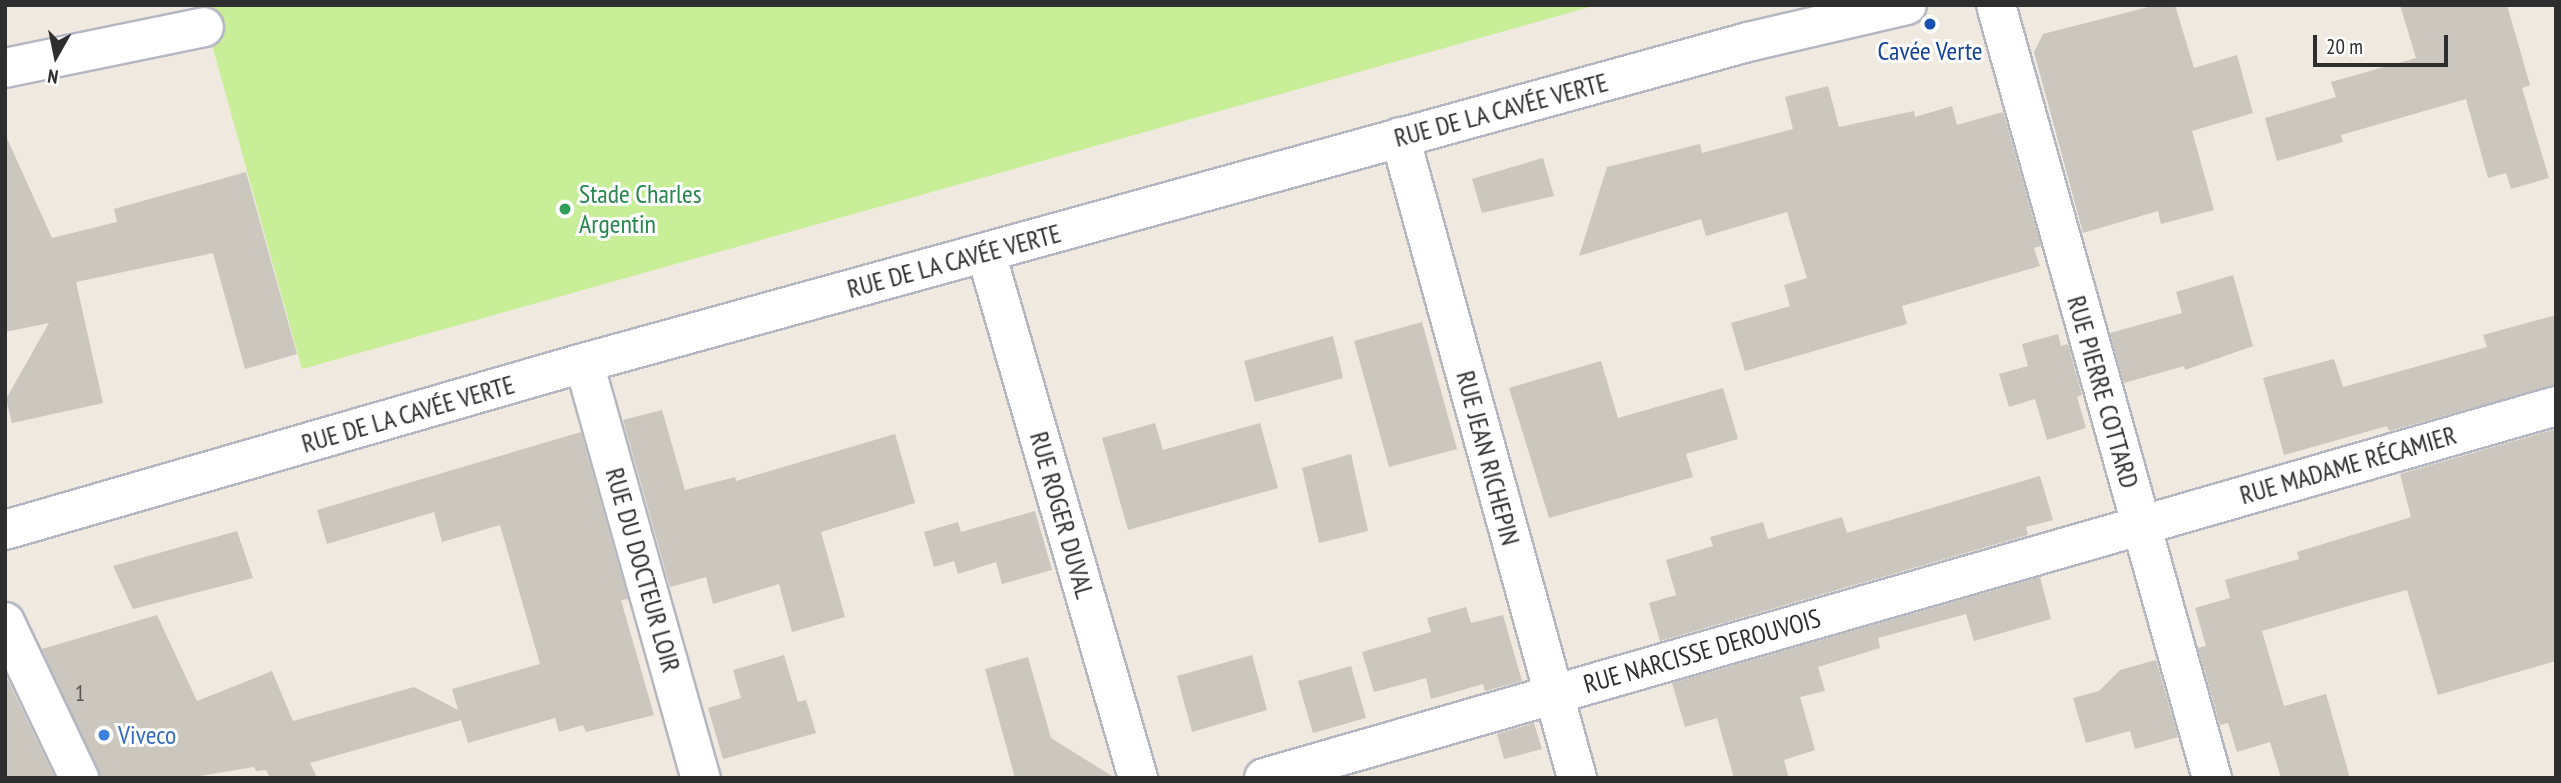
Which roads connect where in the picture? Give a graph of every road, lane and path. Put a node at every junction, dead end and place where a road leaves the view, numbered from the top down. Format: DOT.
graph roads {
  1 [pos="1907,5"];
  2 [pos="1996,5"];
  3 [pos="204,27"];
  4 [pos="5,68"];
  5 [pos="1400,137"];
  6 [pos="986,253"];
  7 [pos="584,363"];
  8 [pos="2556,406"];
  9 [pos="2140,525"];
  10 [pos="5,530"];
  11 [pos="5,622"];
  12 [pos="1553,695"];
  13 [pos="79,778"];
  14 [pos="701,778"];
  15 [pos="1138,778"];
  16 [pos="1264,778"];
  17 [pos="1577,778"];
  18 [pos="2213,778"];
  1 -- 5 [label="street, RUE DE LA CAVÉE VERTE"];
  2 -- 9 [label="street, RUE PIERRE COTTARD"];
  3 -- 4 [label="street"];
  5 -- 6 [label="street, RUE DE LA CAVÉE VERTE"];
  5 -- 12 [label="street, RUE JEAN RICHEPIN"];
  6 -- 7 [label="street, RUE DE LA CAVÉE VERTE"];
  6 -- 15 [label="street, RUE ROGER DUVAL"];
  7 -- 10 [label="street, RUE DE LA CAVÉE VERTE"];
  7 -- 14 [label="street, RUE DU DOCTEUR LOIR"];
  8 -- 9 [label="street, RUE MADAME RÉCAMIER"];
  9 -- 12 [label="street, RUE NARCISSE DEROUVOIS"];
  9 -- 18 [label="street, RUE PIERRE COTTARD"];
  11 -- 13 [label="street"];
  12 -- 16 [label="street, RUE NARCISSE DEROUVOIS"];
  12 -- 17 [label="street, RUE JEAN RICHEPIN"];
}
